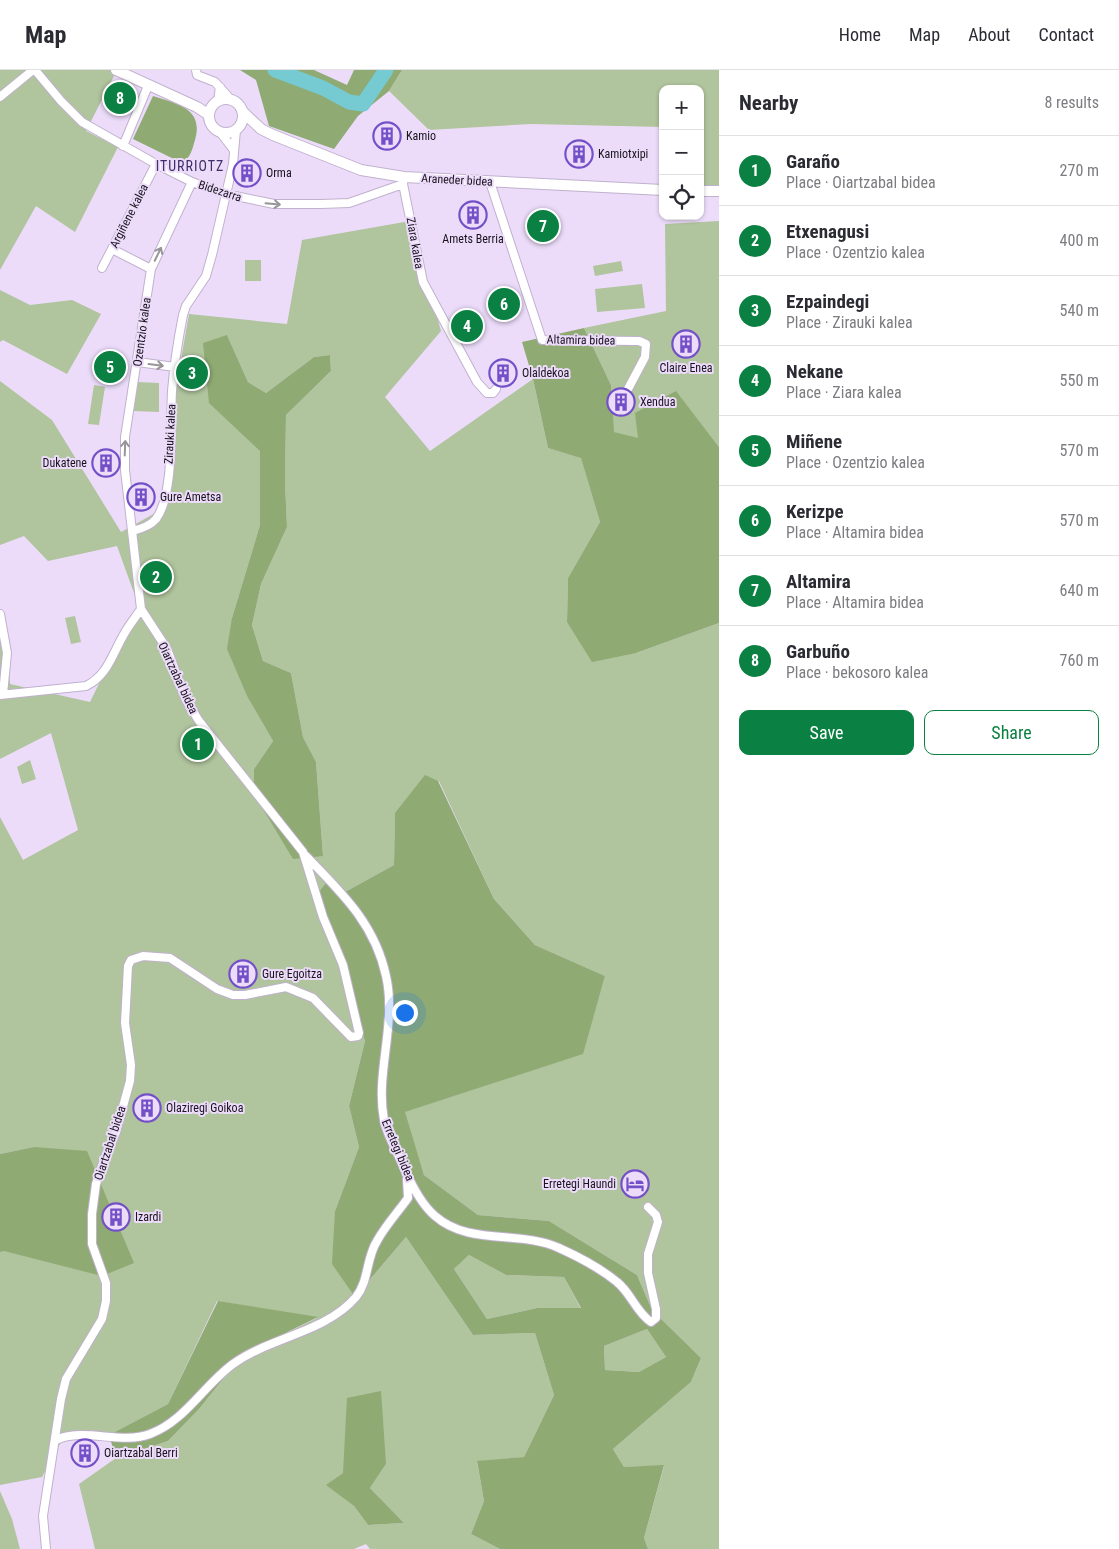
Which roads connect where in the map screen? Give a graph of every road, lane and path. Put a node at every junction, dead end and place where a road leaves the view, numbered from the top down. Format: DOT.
graph roads {
  1 [pos="34,70"];
  2 [pos="116,70"];
  3 [pos="196,70"];
  4 [pos="148,86"];
  5 [pos="220,87"];
  6 [pos="0,97"];
  7 [pos="176,98"];
  8 [pos="232,101"];
  9 [pos="217,102"];
  10 [pos="242,111"];
  11 [pos="209,115"];
  12 [pos="237,128"];
  13 [pos="261,128"];
  14 [pos="220,132"];
  15 [pos="123,146"];
  16 [pos="234,151"];
  17 [pos="156,164"];
  18 [pos="403,181"];
  19 [pos="192,182"];
  20 [pos="490,182"];
  21 [pos="659,190"];
  22 [pos="704,191"];
  23 [pos="719,191"];
  24 [pos="226,194"];
  25 [pos="112,249"];
  26 [pos="102,268"];
  27 [pos="151,269"];
  28 [pos="137,362"];
  29 [pos="175,367"];
  30 [pos="496,389"];
  31 [pos="628,389"];
  32 [pos="132,531"];
  33 [pos="141,609"];
  34 [pos="0,614"];
  35 [pos="2,695"];
  36 [pos="303,852"];
  37 [pos="404,1168"];
  38 [pos="648,1207"];
  39 [pos="56,1440"];
  40 [pos="46,1549"];
  1 -- 6 [label="street"];
  1 -- 15 [label="street, Bidezarra"];
  2 -- 4 [label="street"];
  3 -- 5 [label="street"];
  4 -- 7 [label="street"];
  4 -- 15 [label="street"];
  5 -- 8 [label="street"];
  5 -- 9 [label="street"];
  7 -- 9 [label="street"];
  7 -- 11 [label="street"];
  8 -- 9 [label="street"];
  8 -- 10 [label="street"];
  9 -- 11 [label="street"];
  10 -- 12 [label="street"];
  10 -- 13 [label="street, Araneder bidea"];
  11 -- 14 [label="street"];
  12 -- 13 [label="street, Araneder bidea"];
  12 -- 14 [label="street"];
  12 -- 16 [label="street, Zirauki kalea"];
  13 -- 18 [label="street, Araneder bidea"];
  14 -- 16 [label="street"];
  15 -- 17 [label="street, Bidezarra"];
  16 -- 24 [label="street, Zirauki kalea"];
  17 -- 19 [label="street, Bidezarra"];
  17 -- 25 [label="street, Argiñene kalea"];
  18 -- 20 [label="street, Araneder bidea"];
  24 -- 18 [label="street, Bidezarra, one-way"];
  18 -- 30 [label="street, Ziara kalea"];
  19 -- 24 [label="street, Bidezarra"];
  27 -- 19 [label="street, Ozentzio kalea, one-way"];
  20 -- 21 [label="street, Araneder bidea"];
  20 -- 31 [label="street, Altamira bidea"];
  22 -- 23 [label="street"];
  24 -- 29 [label="street, Zirauki kalea"];
  25 -- 26 [label="street, Argiñene kalea"];
  25 -- 27 [label="street"];
  27 -- 28 [label="street, Ozentzio kalea"];
  28 -- 29 [label="street, one-way"];
  32 -- 28 [label="street, Ozentzio kalea, one-way"];
  29 -- 32 [label="street, Zirauki kalea"];
  32 -- 33 [label="street, Ozentzio kalea"];
  33 -- 35 [label="street"];
  33 -- 36 [label="street, Oiartzabal bidea"];
  34 -- 35 [label="street"];
  36 -- 37 [label="street, Erretegi bidea"];
  36 -- 39 [label="street, Oiartzabal bidea"];
  37 -- 38 [label="street, Erretegi bidea"];
  37 -- 39 [label="street"];
  39 -- 40 [label="street, Oiartzabal bidea"];
}
